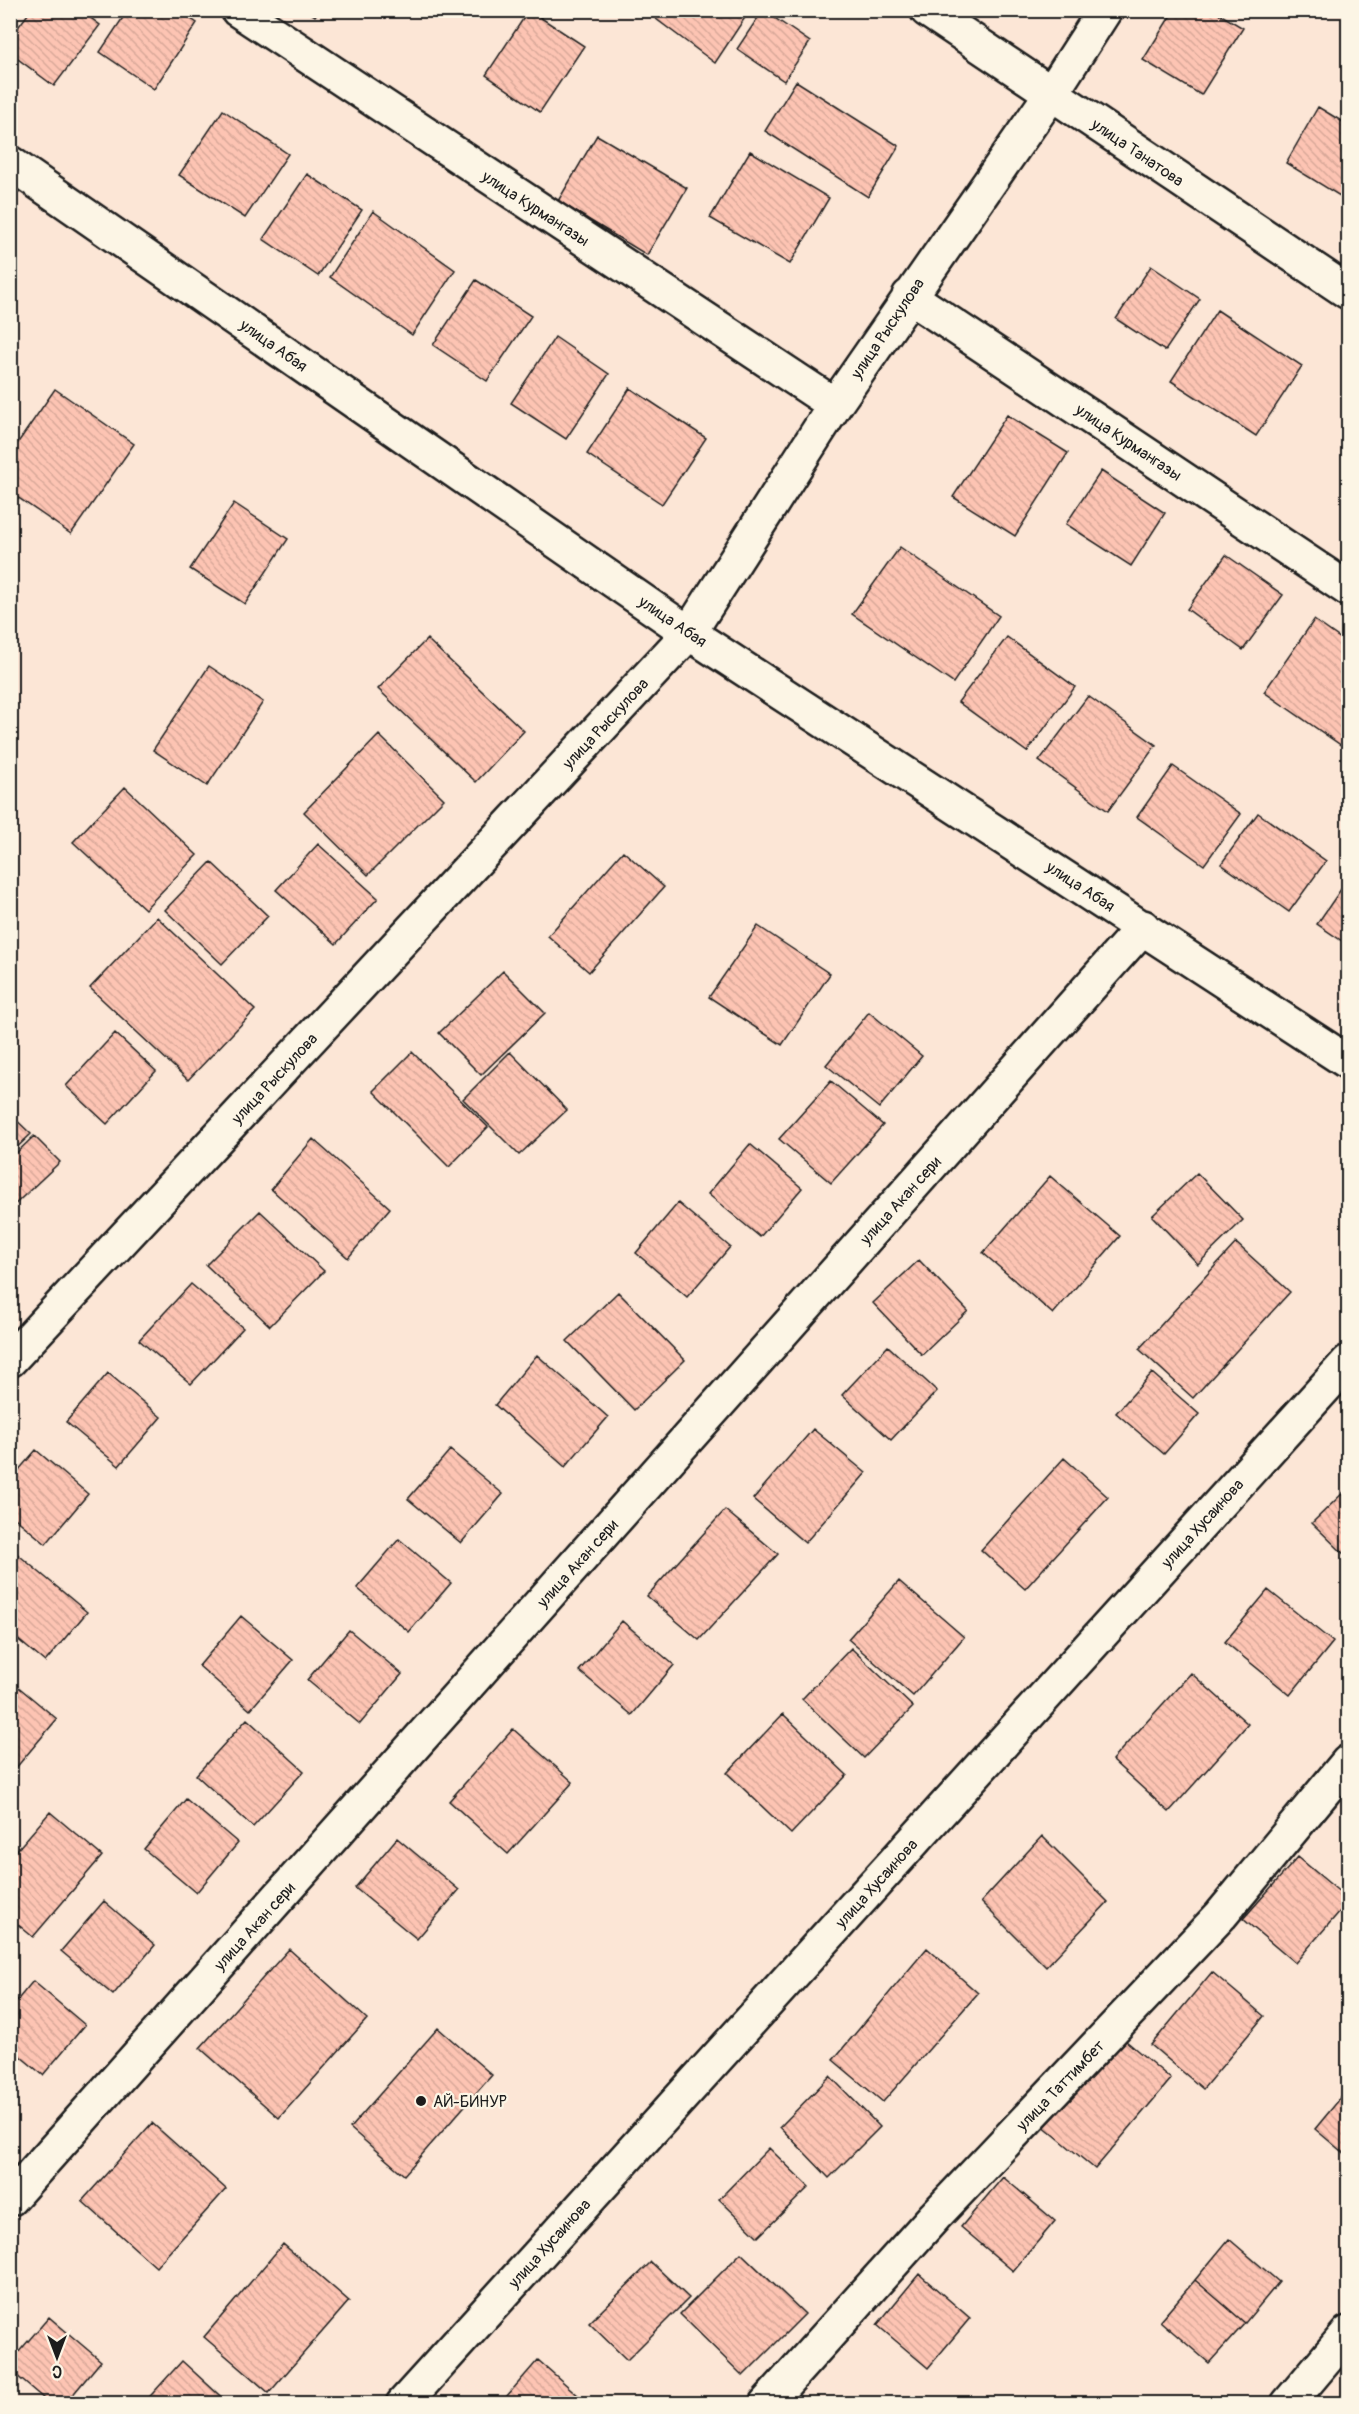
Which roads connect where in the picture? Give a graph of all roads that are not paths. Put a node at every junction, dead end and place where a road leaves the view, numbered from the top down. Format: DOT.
graph roads {
  1 [pos="238,10"];
  2 [pos="927,10"];
  3 [pos="1105,10"];
  4 [pos="1051,94"];
  5 [pos="10,163"];
  6 [pos="1348,292"];
  7 [pos="909,296"];
  8 [pos="835,405"];
  9 [pos="1348,589"];
  10 [pos="689,633"];
  11 [pos="1143,927"];
  12 [pos="1348,1062"];
  13 [pos="10,1360"];
  14 [pos="1348,1362"];
  15 [pos="1348,1762"];
  16 [pos="10,2199"];
  17 [pos="1348,2333"];
  18 [pos="403,2403"];
  19 [pos="766,2403"];
  20 [pos="1288,2403"];
  1 -- 8 [label="street, улица Курмангазы"];
  2 -- 4 [label="street, улица Танатова"];
  3 -- 4 [label="street, улица Рыскулова"];
  4 -- 6 [label="street, улица Танатова"];
  4 -- 7 [label="street, улица Рыскулова"];
  5 -- 10 [label="street, улица Абая"];
  7 -- 8 [label="street, улица Рыскулова"];
  7 -- 9 [label="street, улица Курмангазы"];
  8 -- 10 [label="street, улица Рыскулова"];
  10 -- 11 [label="street, улица Абая"];
  10 -- 13 [label="street, улица Рыскулова"];
  11 -- 12 [label="street, улица Абая"];
  11 -- 16 [label="street, улица Акан сери"];
  14 -- 18 [label="street, улица Хусаинова"];
  15 -- 19 [label="street, улица Таттимбет"];
  17 -- 20 [label="street"];
}
